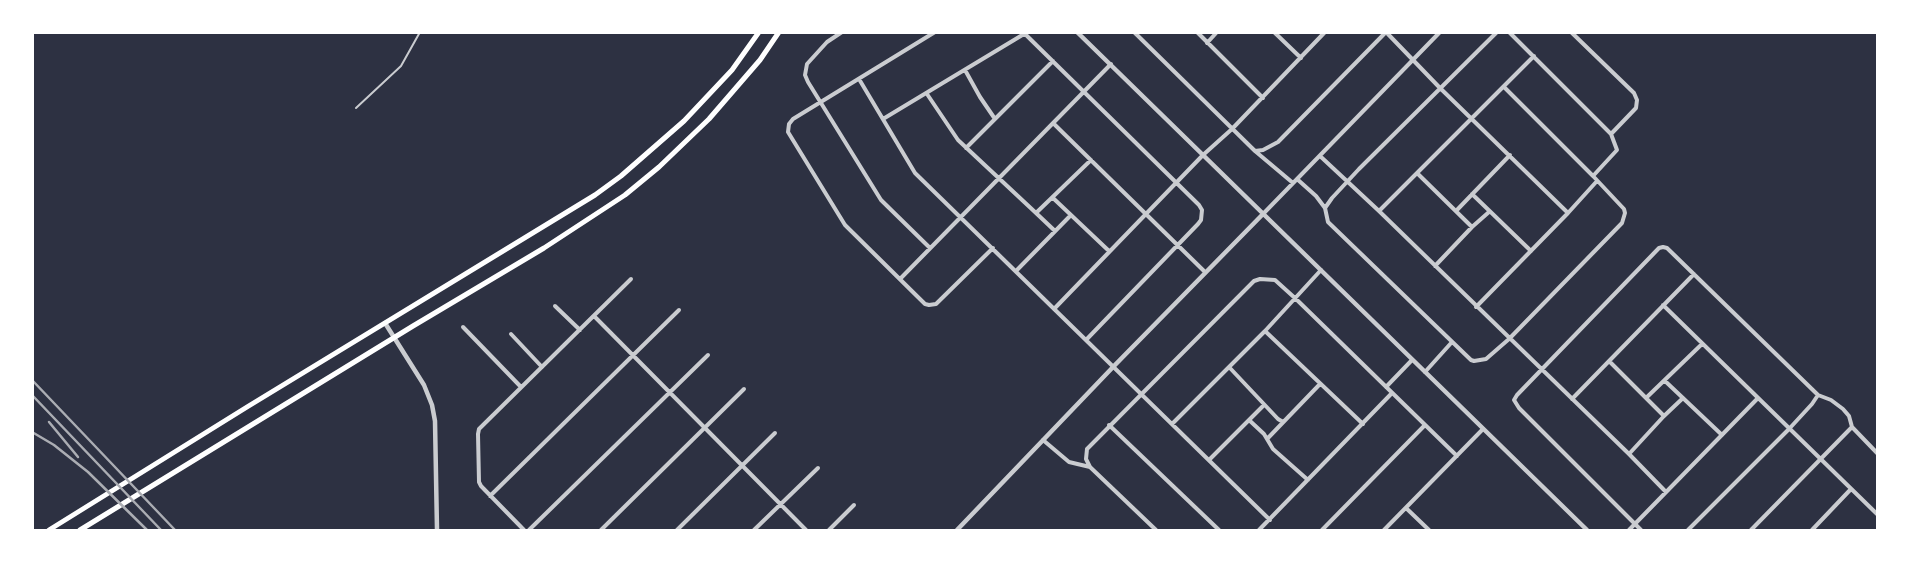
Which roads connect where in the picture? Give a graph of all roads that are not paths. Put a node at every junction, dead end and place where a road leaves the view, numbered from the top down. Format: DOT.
graph roads {
  1 [pos="420,32"];
  2 [pos="759,32"];
  3 [pos="779,32"];
  4 [pos="842,32"];
  5 [pos="935,32"];
  6 [pos="1077,32"];
  7 [pos="1134,32"];
  8 [pos="1196,32"];
  9 [pos="1217,32"];
  10 [pos="1274,32"];
  11 [pos="1325,32"];
  12 [pos="1386,32"];
  13 [pos="1440,32"];
  14 [pos="1497,32"];
  15 [pos="1509,32"];
  16 [pos="1571,32"];
  17 [pos="1023,33"];
  18 [pos="1207,43"];
  19 [pos="1534,56"];
  20 [pos="1301,58"];
  21 [pos="1414,61"];
  22 [pos="1052,62"];
  23 [pos="1111,64"];
  24 [pos="965,70"];
  25 [pos="859,79"];
  26 [pos="1504,87"];
  27 [pos="1440,88"];
  28 [pos="1084,92"];
  29 [pos="927,94"];
  30 [pos="1263,98"];
  31 [pos="821,101"];
  32 [pos="356,108"];
  33 [pos="883,119"];
  34 [pos="995,119"];
  35 [pos="1471,119"];
  36 [pos="1052,123"];
  37 [pos="1232,129"];
  38 [pos="1611,134"];
  39 [pos="966,148"];
  40 [pos="1255,151"];
  41 [pos="1203,155"];
  42 [pos="1510,155"];
  43 [pos="1320,156"];
  44 [pos="1091,160"];
  45 [pos="1417,174"];
  46 [pos="1593,176"];
  47 [pos="998,178"];
  48 [pos="1297,179"];
  49 [pos="1597,181"];
  50 [pos="1347,182"];
  51 [pos="1176,183"];
  52 [pos="1293,183"];
  53 [pos="1472,194"];
  54 [pos="1053,198"];
  55 [pos="1325,208"];
  56 [pos="1379,211"];
  57 [pos="1456,211"];
  58 [pos="1490,212"];
  59 [pos="1036,213"];
  60 [pos="1568,213"];
  61 [pos="1070,214"];
  62 [pos="1146,214"];
  63 [pos="1263,214"];
  64 [pos="961,216"];
  65 [pos="1472,227"];
  66 [pos="1055,231"];
  67 [pos="1177,246"];
  68 [pos="930,248"];
  69 [pos="993,248"];
  70 [pos="1109,251"];
  71 [pos="1531,251"];
  72 [pos="1435,266"];
  73 [pos="1321,270"];
  74 [pos="1016,271"];
  75 [pos="1205,272"];
  76 [pos="1694,274"];
  77 [pos="900,279"];
  78 [pos="631,280"];
  79 [pos="1296,299"];
  80 [pos="1663,305"];
  81 [pos="555,306"];
  82 [pos="1476,306"];
  83 [pos="1054,309"];
  84 [pos="679,310"];
  85 [pos="594,316"];
  86 [pos="385,323"];
  87 [pos="462,327"];
  88 [pos="580,330"];
  89 [pos="1265,331"];
  90 [pos="511,334"];
  91 [pos="394,338"];
  92 [pos="1508,339"];
  93 [pos="1086,340"];
  94 [pos="1452,342"];
  95 [pos="1702,344"];
  96 [pos="634,355"];
  97 [pos="708,355"];
  98 [pos="1412,360"];
  99 [pos="1609,361"];
  100 [pos="1114,366"];
  101 [pos="542,367"];
  102 [pos="1229,367"];
  103 [pos="1542,370"];
  104 [pos="1425,372"];
  105 [pos="1665,381"];
  106 [pos="1320,384"];
  107 [pos="521,387"];
  108 [pos="1386,387"];
  109 [pos="744,389"];
  110 [pos="670,393"];
  111 [pos="1141,393"];
  112 [pos="1392,394"];
  113 [pos="1818,395"];
  114 [pos="1646,398"];
  115 [pos="1683,398"];
  116 [pos="1758,398"];
  117 [pos="1572,399"];
  118 [pos="1264,405"];
  119 [pos="1664,416"];
  120 [pos="1249,420"];
  121 [pos="1283,422"];
  122 [pos="1172,424"];
  123 [pos="1362,424"];
  124 [pos="1109,425"];
  125 [pos="1425,425"];
  126 [pos="1852,427"];
  127 [pos="705,428"];
  128 [pos="1789,429"];
  129 [pos="1483,430"];
  130 [pos="775,433"];
  131 [pos="1722,435"];
  132 [pos="1268,438"];
  133 [pos="1043,440"];
  134 [pos="1629,454"];
  135 [pos="1878,454"];
  136 [pos="1457,456"];
  137 [pos="1209,460"];
  138 [pos="1822,460"];
  139 [pos="742,466"];
  140 [pos="818,468"];
  141 [pos="1090,468"];
  142 [pos="1308,480"];
  143 [pos="1851,490"];
  144 [pos="1666,492"];
  145 [pos="490,496"];
  146 [pos="780,505"];
  147 [pos="854,505"];
  148 [pos="1406,508"];
  149 [pos="1878,515"];
  150 [pos="1270,520"];
  151 [pos="1635,524"];
  152 [pos="49,530"];
  153 [pos="80,530"];
  154 [pos="437,530"];
  155 [pos="524,530"];
  156 [pos="529,530"];
  157 [pos="602,530"];
  158 [pos="677,530"];
  159 [pos="754,530"];
  160 [pos="806,530"];
  161 [pos="829,530"];
  162 [pos="957,530"];
  163 [pos="1156,530"];
  164 [pos="1219,530"];
  165 [pos="1259,530"];
  166 [pos="1322,530"];
  167 [pos="1384,530"];
  168 [pos="1429,530"];
  169 [pos="1587,530"];
  170 [pos="1629,530"];
  171 [pos="1642,530"];
  172 [pos="1688,530"];
  173 [pos="1751,530"];
  174 [pos="1812,530"];
  1 -- 32 [label="lane"];
  2 -- 86 [label="main road"];
  3 -- 91 [label="main road"];
  4 -- 31 [label="street"];
  5 -- 25 [label="street"];
  6 -- 23 [label="street"];
  7 -- 37 [label="street"];
  8 -- 18 [label="street"];
  9 -- 18 [label="street"];
  10 -- 20 [label="street"];
  11 -- 20 [label="street"];
  12 -- 21 [label="street"];
  12 -- 40 [label="street"];
  13 -- 21 [label="street"];
  14 -- 27 [label="street"];
  15 -- 19 [label="street"];
  16 -- 38 [label="street"];
  17 -- 22 [label="street"];
  17 -- 24 [label="street"];
  18 -- 30 [label="street"];
  19 -- 26 [label="street"];
  19 -- 38 [label="street"];
  20 -- 30 [label="street"];
  21 -- 27 [label="street"];
  21 -- 43 [label="street"];
  22 -- 28 [label="street"];
  22 -- 34 [label="street"];
  23 -- 28 [label="street"];
  23 -- 41 [label="street"];
  24 -- 29 [label="street"];
  24 -- 34 [label="street"];
  25 -- 31 [label="street"];
  25 -- 33 [label="street"];
  26 -- 35 [label="street"];
  26 -- 46 [label="street"];
  27 -- 35 [label="street"];
  27 -- 50 [label="street"];
  28 -- 36 [label="street"];
  28 -- 51 [label="street"];
  29 -- 33 [label="street"];
  29 -- 39 [label="street"];
  30 -- 37 [label="street"];
  31 -- 68 [label="street"];
  31 -- 77 [label="street"];
  33 -- 64 [label="street"];
  34 -- 39 [label="street"];
  35 -- 42 [label="street"];
  35 -- 45 [label="street"];
  36 -- 44 [label="street"];
  36 -- 47 [label="street"];
  37 -- 40 [label="street"];
  37 -- 41 [label="street"];
  38 -- 46 [label="street"];
  39 -- 47 [label="street"];
  40 -- 52 [label="street"];
  41 -- 51 [label="street"];
  41 -- 63 [label="street"];
  42 -- 53 [label="street"];
  42 -- 60 [label="street"];
  43 -- 48 [label="street"];
  43 -- 50 [label="street"];
  44 -- 54 [label="street"];
  44 -- 62 [label="street"];
  45 -- 56 [label="street"];
  45 -- 57 [label="street"];
  46 -- 49 [label="street"];
  47 -- 59 [label="street"];
  47 -- 64 [label="street"];
  48 -- 52 [label="street"];
  48 -- 55 [label="street"];
  49 -- 60 [label="street"];
  49 -- 92 [label="street"];
  50 -- 55 [label="street"];
  50 -- 56 [label="street"];
  51 -- 62 [label="street"];
  51 -- 67 [label="street"];
  52 -- 63 [label="street"];
  53 -- 57 [label="street"];
  53 -- 58 [label="street"];
  54 -- 59 [label="street"];
  54 -- 61 [label="street"];
  55 -- 94 [label="street"];
  56 -- 72 [label="street"];
  57 -- 65 [label="street"];
  58 -- 65 [label="street"];
  58 -- 71 [label="street"];
  59 -- 66 [label="street"];
  60 -- 71 [label="street"];
  61 -- 66 [label="street"];
  61 -- 70 [label="street"];
  62 -- 67 [label="street"];
  62 -- 70 [label="street"];
  63 -- 73 [label="street"];
  63 -- 75 [label="street"];
  64 -- 68 [label="street"];
  64 -- 69 [label="street"];
  65 -- 72 [label="street"];
  66 -- 74 [label="street"];
  67 -- 75 [label="street"];
  67 -- 93 [label="street"];
  68 -- 77 [label="street"];
  69 -- 74 [label="street"];
  69 -- 77 [label="street"];
  70 -- 83 [label="street"];
  71 -- 82 [label="street"];
  72 -- 82 [label="street"];
  73 -- 79 [label="street"];
  73 -- 98 [label="street"];
  74 -- 83 [label="street"];
  75 -- 100 [label="street"];
  76 -- 80 [label="street"];
  76 -- 103 [label="street"];
  76 -- 113 [label="street"];
  78 -- 85 [label="street"];
  79 -- 89 [label="street"];
  79 -- 108 [label="street"];
  79 -- 111 [label="street"];
  80 -- 95 [label="street"];
  80 -- 99 [label="street"];
  81 -- 88 [label="street"];
  82 -- 92 [label="street"];
  83 -- 93 [label="street"];
  84 -- 96 [label="street"];
  85 -- 88 [label="street"];
  85 -- 96 [label="street"];
  86 -- 91 [label="street"];
  86 -- 152 [label="main road"];
  87 -- 107 [label="street"];
  88 -- 101 [label="street"];
  89 -- 102 [label="street"];
  89 -- 106 [label="street"];
  90 -- 101 [label="street"];
  91 -- 153 [label="main road"];
  91 -- 154 [label="street"];
  92 -- 94 [label="street"];
  92 -- 103 [label="street"];
  93 -- 100 [label="street"];
  94 -- 104 [label="street"];
  95 -- 105 [label="street"];
  95 -- 116 [label="street"];
  96 -- 110 [label="street"];
  96 -- 145 [label="street"];
  97 -- 110 [label="street"];
  98 -- 104 [label="street"];
  98 -- 108 [label="street"];
  99 -- 114 [label="street"];
  99 -- 117 [label="street"];
  100 -- 111 [label="street"];
  100 -- 133 [label="street"];
  101 -- 107 [label="street"];
  102 -- 118 [label="street"];
  102 -- 122 [label="street"];
  103 -- 117 [label="street"];
  103 -- 151 [label="street"];
  104 -- 129 [label="street"];
  105 -- 114 [label="street"];
  105 -- 115 [label="street"];
  106 -- 121 [label="street"];
  106 -- 123 [label="street"];
  107 -- 145 [label="street"];
  108 -- 112 [label="street"];
  109 -- 127 [label="street"];
  110 -- 127 [label="street"];
  110 -- 156 [label="street"];
  111 -- 122 [label="street"];
  111 -- 124 [label="street"];
  112 -- 123 [label="street"];
  112 -- 125 [label="street"];
  113 -- 126 [label="street"];
  113 -- 128 [label="street"];
  114 -- 119 [label="street"];
  115 -- 119 [label="street"];
  115 -- 131 [label="street"];
  116 -- 128 [label="street"];
  116 -- 131 [label="street"];
  117 -- 134 [label="street"];
  118 -- 120 [label="street"];
  118 -- 121 [label="street"];
  119 -- 134 [label="street"];
  120 -- 132 [label="street"];
  120 -- 137 [label="street"];
  121 -- 132 [label="street"];
  122 -- 137 [label="street"];
  123 -- 142 [label="street"];
  124 -- 141 [label="street"];
  124 -- 164 [label="street"];
  125 -- 136 [label="street"];
  125 -- 166 [label="street"];
  126 -- 135 [label="street"];
  126 -- 138 [label="street"];
  127 -- 139 [label="street"];
  127 -- 157 [label="street"];
  128 -- 138 [label="street"];
  128 -- 172 [label="street"];
  129 -- 136 [label="street"];
  129 -- 169 [label="street"];
  130 -- 139 [label="street"];
  131 -- 144 [label="street"];
  132 -- 142 [label="street"];
  133 -- 141 [label="street"];
  133 -- 162 [label="street"];
  134 -- 144 [label="street"];
  136 -- 148 [label="street"];
  137 -- 150 [label="street"];
  138 -- 143 [label="street"];
  138 -- 173 [label="street"];
  139 -- 146 [label="street"];
  139 -- 158 [label="street"];
  140 -- 146 [label="street"];
  141 -- 163 [label="street"];
  142 -- 150 [label="street"];
  143 -- 149 [label="street"];
  143 -- 174 [label="street"];
  144 -- 151 [label="street"];
  145 -- 155 [label="street"];
  146 -- 159 [label="street"];
  146 -- 160 [label="street"];
  147 -- 161 [label="street"];
  148 -- 167 [label="street"];
  148 -- 168 [label="street"];
  150 -- 165 [label="street"];
  151 -- 170 [label="street"];
  151 -- 171 [label="street"];
}
